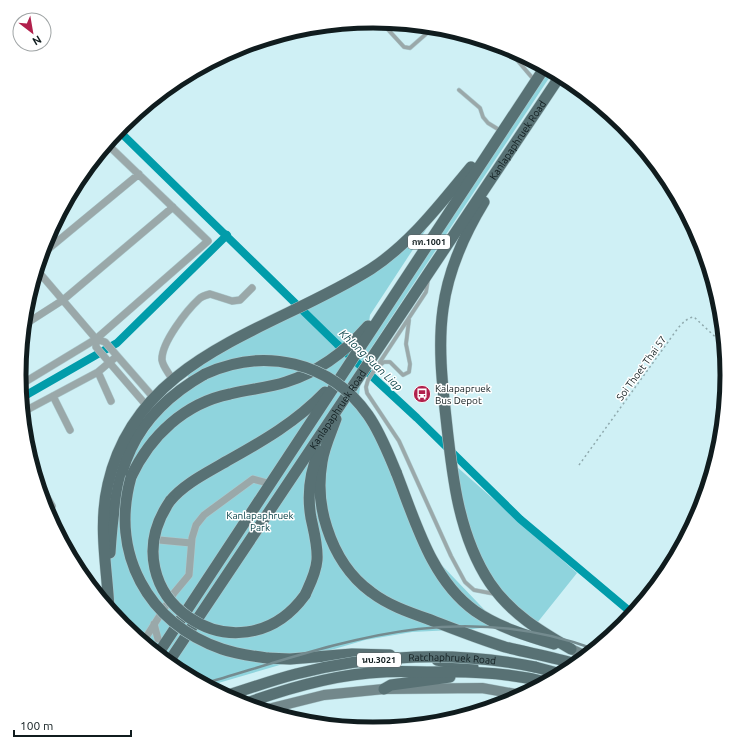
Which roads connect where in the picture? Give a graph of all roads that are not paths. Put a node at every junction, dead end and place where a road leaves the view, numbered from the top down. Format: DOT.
graph roads {
  1 [pos="387,29"];
  2 [pos="428,33"];
  3 [pos="516,59"];
  4 [pos="542,72"];
  5 [pos="557,80"];
  6 [pos="535,81"];
  7 [pos="459,90"];
  8 [pos="542,104"];
  9 [pos="502,131"];
  10 [pos="111,148"];
  11 [pos="139,174"];
  12 [pos="173,207"];
  13 [pos="50,248"];
  14 [pos="41,274"];
  15 [pos="426,274"];
  16 [pos="252,288"];
  17 [pos="63,300"];
  18 [pos="410,317"];
  19 [pos="31,321"];
  20 [pos="96,339"];
  21 [pos="352,349"];
  22 [pos="115,353"];
  23 [pos="107,360"];
  24 [pos="346,368"];
  25 [pos="373,368"];
  26 [pos="98,372"];
  27 [pos="364,378"];
  28 [pos="172,379"];
  29 [pos="26,381"];
  30 [pos="53,396"];
  31 [pos="112,401"];
  32 [pos="150,401"];
  33 [pos="342,402"];
  34 [pos="28,409"];
  35 [pos="70,430"];
  36 [pos="271,484"];
  37 [pos="159,540"];
  38 [pos="191,544"];
  39 [pos="108,586"];
  40 [pos="501,596"];
  41 [pos="109,600"];
  42 [pos="154,624"];
  43 [pos="146,637"];
  44 [pos="158,639"];
  45 [pos="161,649"];
  46 [pos="572,649"];
  47 [pos="580,653"];
  48 [pos="172,658"];
  49 [pos="568,662"];
  50 [pos="462,672"];
  51 [pos="553,672"];
  52 [pos="505,674"];
  53 [pos="537,680"];
  54 [pos="384,688"];
  55 [pos="235,693"];
  56 [pos="511,693"];
  57 [pos="253,701"];
  58 [pos="274,708"];
  1 -- 2 [label="lane"];
  3 -- 6 [label="lane"];
  4 -- 6 [label="main road, Kanlapaphruek Road / กท.1001"];
  5 -- 8 [label="main road, Kanlapaphruek Road / กท.1001"];
  6 -- 9 [label="main road, Kanlapaphruek Road / กท.1001"];
  7 -- 9 [label="lane"];
  8 -- 15 [label="main road, Kanlapaphruek Road / กท.1001"];
  8 -- 40 [label="main road"];
  9 -- 21 [label="main road, Kanlapaphruek Road / กท.1001"];
  9 -- 28 [label="main road"];
  10 -- 11 [label="street"];
  11 -- 12 [label="street"];
  11 -- 13 [label="street"];
  12 -- 17 [label="street"];
  12 -- 20 [label="street"];
  14 -- 17 [label="street"];
  15 -- 18 [label="lane"];
  15 -- 25 [label="main road, Kanlapaphruek Road / กท.1001"];
  16 -- 28 [label="street"];
  17 -- 19 [label="street"];
  17 -- 20 [label="street"];
  18 -- 25 [label="lane"];
  18 -- 25 [label="lane"];
  20 -- 22 [label="street"];
  20 -- 23 [label="street"];
  20 -- 29 [label="street"];
  21 -- 24 [label="main road, Kanlapaphruek Road"];
  21 -- 52 [label="main road, bridge"];
  22 -- 23 [label="street"];
  22 -- 32 [label="street"];
  23 -- 26 [label="street"];
  23 -- 32 [label="street"];
  24 -- 33 [label="main road, bridge"];
  24 -- 36 [label="main road, Kanlapaphruek Road"];
  25 -- 27 [label="main road, Kanlapaphruek Road / กท.1001"];
  26 -- 30 [label="street"];
  26 -- 31 [label="street"];
  27 -- 33 [label="main road, Kanlapaphruek Road / กท.1001"];
  27 -- 40 [label="lane"];
  28 -- 32 [label="main road"];
  30 -- 34 [label="street"];
  30 -- 35 [label="street"];
  32 -- 39 [label="main road"];
  33 -- 48 [label="main road, Kanlapaphruek Road / กท.1001"];
  33 -- 49 [label="main road"];
  36 -- 38 [label="street"];
  36 -- 45 [label="main road, Kanlapaphruek Road"];
  37 -- 38 [label="street"];
  38 -- 42 [label="street"];
  39 -- 41 [label="main road"];
  39 -- 46 [label="main road, bridge"];
  40 -- 46 [label="main road"];
  42 -- 43 [label="street"];
  42 -- 44 [label="street"];
  46 -- 47 [label="main road"];
  50 -- 52 [label="main road, Ratchaphruek Road / นบ.3021"];
  50 -- 54 [label="main road"];
  50 -- 57 [label="main road, Ratchaphruek Road / นบ.3021"];
  51 -- 55 [label="main road, Ratchaphruek Road / นบ.3021, bridge"];
  52 -- 53 [label="main road, Ratchaphruek Road / นบ.3021"];
  54 -- 56 [label="main road"];
  54 -- 58 [label="main road"];
}
